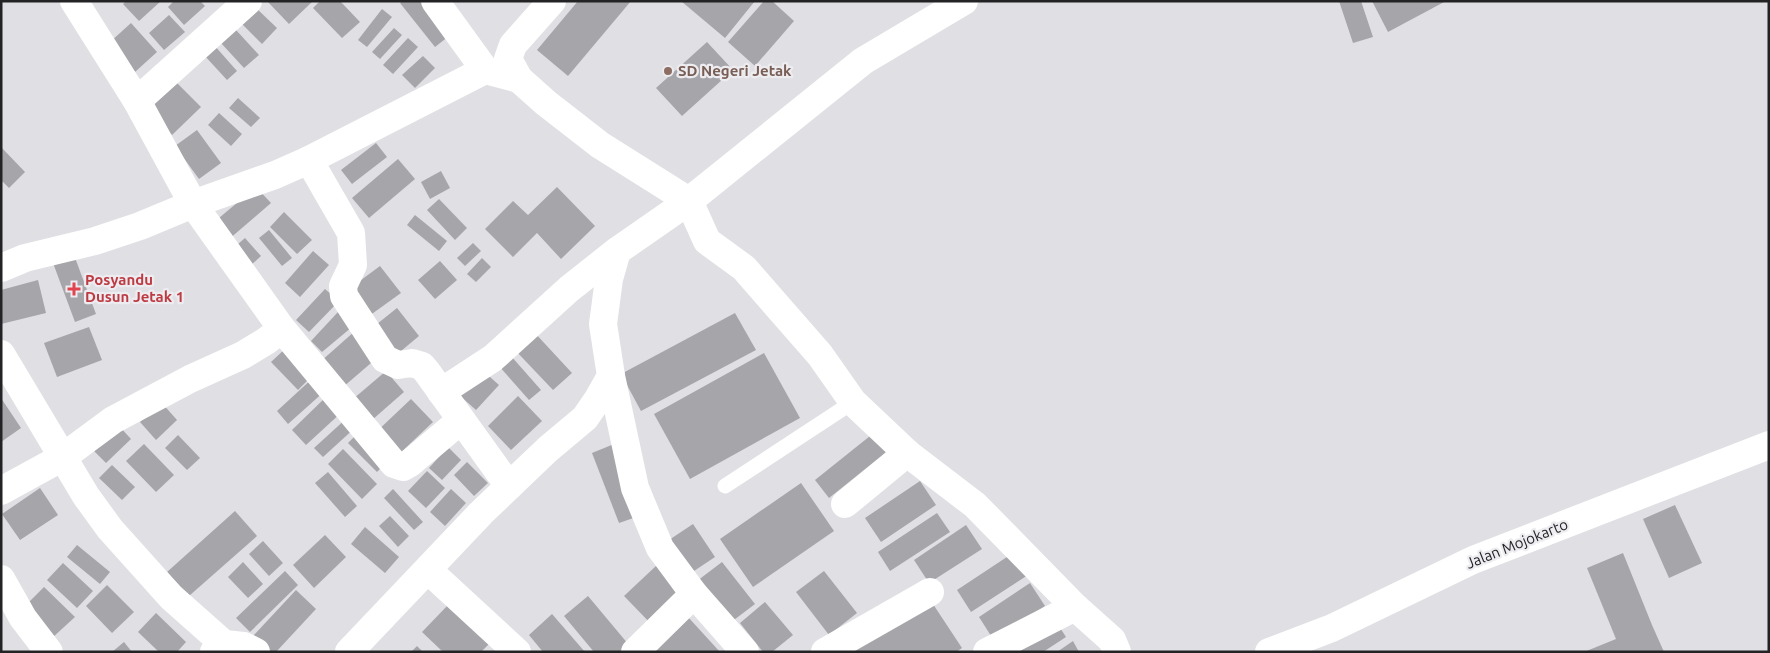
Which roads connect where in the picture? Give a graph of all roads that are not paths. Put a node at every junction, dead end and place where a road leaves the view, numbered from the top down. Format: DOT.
graph roads {
  1 [pos="74,1"];
  2 [pos="248,1"];
  3 [pos="435,1"];
  4 [pos="552,1"];
  5 [pos="964,1"];
  6 [pos="485,70"];
  7 [pos="519,79"];
  8 [pos="137,101"];
  9 [pos="309,160"];
  10 [pos="690,201"];
  11 [pos="194,204"];
  12 [pos="617,250"];
  13 [pos="1,268"];
  14 [pos="282,329"];
  15 [pos="1,354"];
  16 [pos="611,376"];
  17 [pos="441,392"];
  18 [pos="853,402"];
  19 [pos="461,420"];
  20 [pos="1769,445"];
  21 [pos="907,452"];
  22 [pos="63,457"];
  23 [pos="509,486"];
  24 [pos="725,486"];
  25 [pos="1,490"];
  26 [pos="845,504"];
  27 [pos="428,570"];
  28 [pos="1,579"];
  29 [pos="930,592"];
  30 [pos="694,594"];
  31 [pos="1075,607"];
  32 [pos="219,648"];
  33 [pos="49,652"];
  34 [pos="256,652"];
  35 [pos="349,652"];
  36 [pos="517,652"];
  37 [pos="635,652"];
  38 [pos="745,652"];
  39 [pos="826,652"];
  40 [pos="986,652"];
  41 [pos="1117,652"];
  42 [pos="1269,652"];
  1 -- 8 [label="street"];
  2 -- 8 [label="street"];
  3 -- 6 [label="street"];
  4 -- 7 [label="street"];
  5 -- 10 [label="street"];
  6 -- 7 [label="street"];
  6 -- 9 [label="street"];
  7 -- 10 [label="street"];
  8 -- 11 [label="street"];
  9 -- 11 [label="street"];
  9 -- 17 [label="street"];
  10 -- 12 [label="street"];
  10 -- 18 [label="street"];
  11 -- 13 [label="street"];
  11 -- 14 [label="street"];
  12 -- 16 [label="street"];
  12 -- 17 [label="street"];
  14 -- 19 [label="street"];
  14 -- 22 [label="street"];
  15 -- 22 [label="street"];
  16 -- 23 [label="street"];
  16 -- 30 [label="street"];
  17 -- 19 [label="street"];
  18 -- 21 [label="street"];
  18 -- 24 [label="lane"];
  19 -- 23 [label="street"];
  20 -- 42 [label="street, Jalan Mojokarto"];
  21 -- 26 [label="street"];
  21 -- 31 [label="street"];
  22 -- 25 [label="street"];
  22 -- 32 [label="street"];
  23 -- 27 [label="street"];
  27 -- 35 [label="street"];
  27 -- 36 [label="street"];
  28 -- 33 [label="street"];
  29 -- 39 [label="street"];
  30 -- 37 [label="street"];
  30 -- 38 [label="street"];
  31 -- 40 [label="street"];
  31 -- 41 [label="street"];
  32 -- 34 [label="street"];
}
